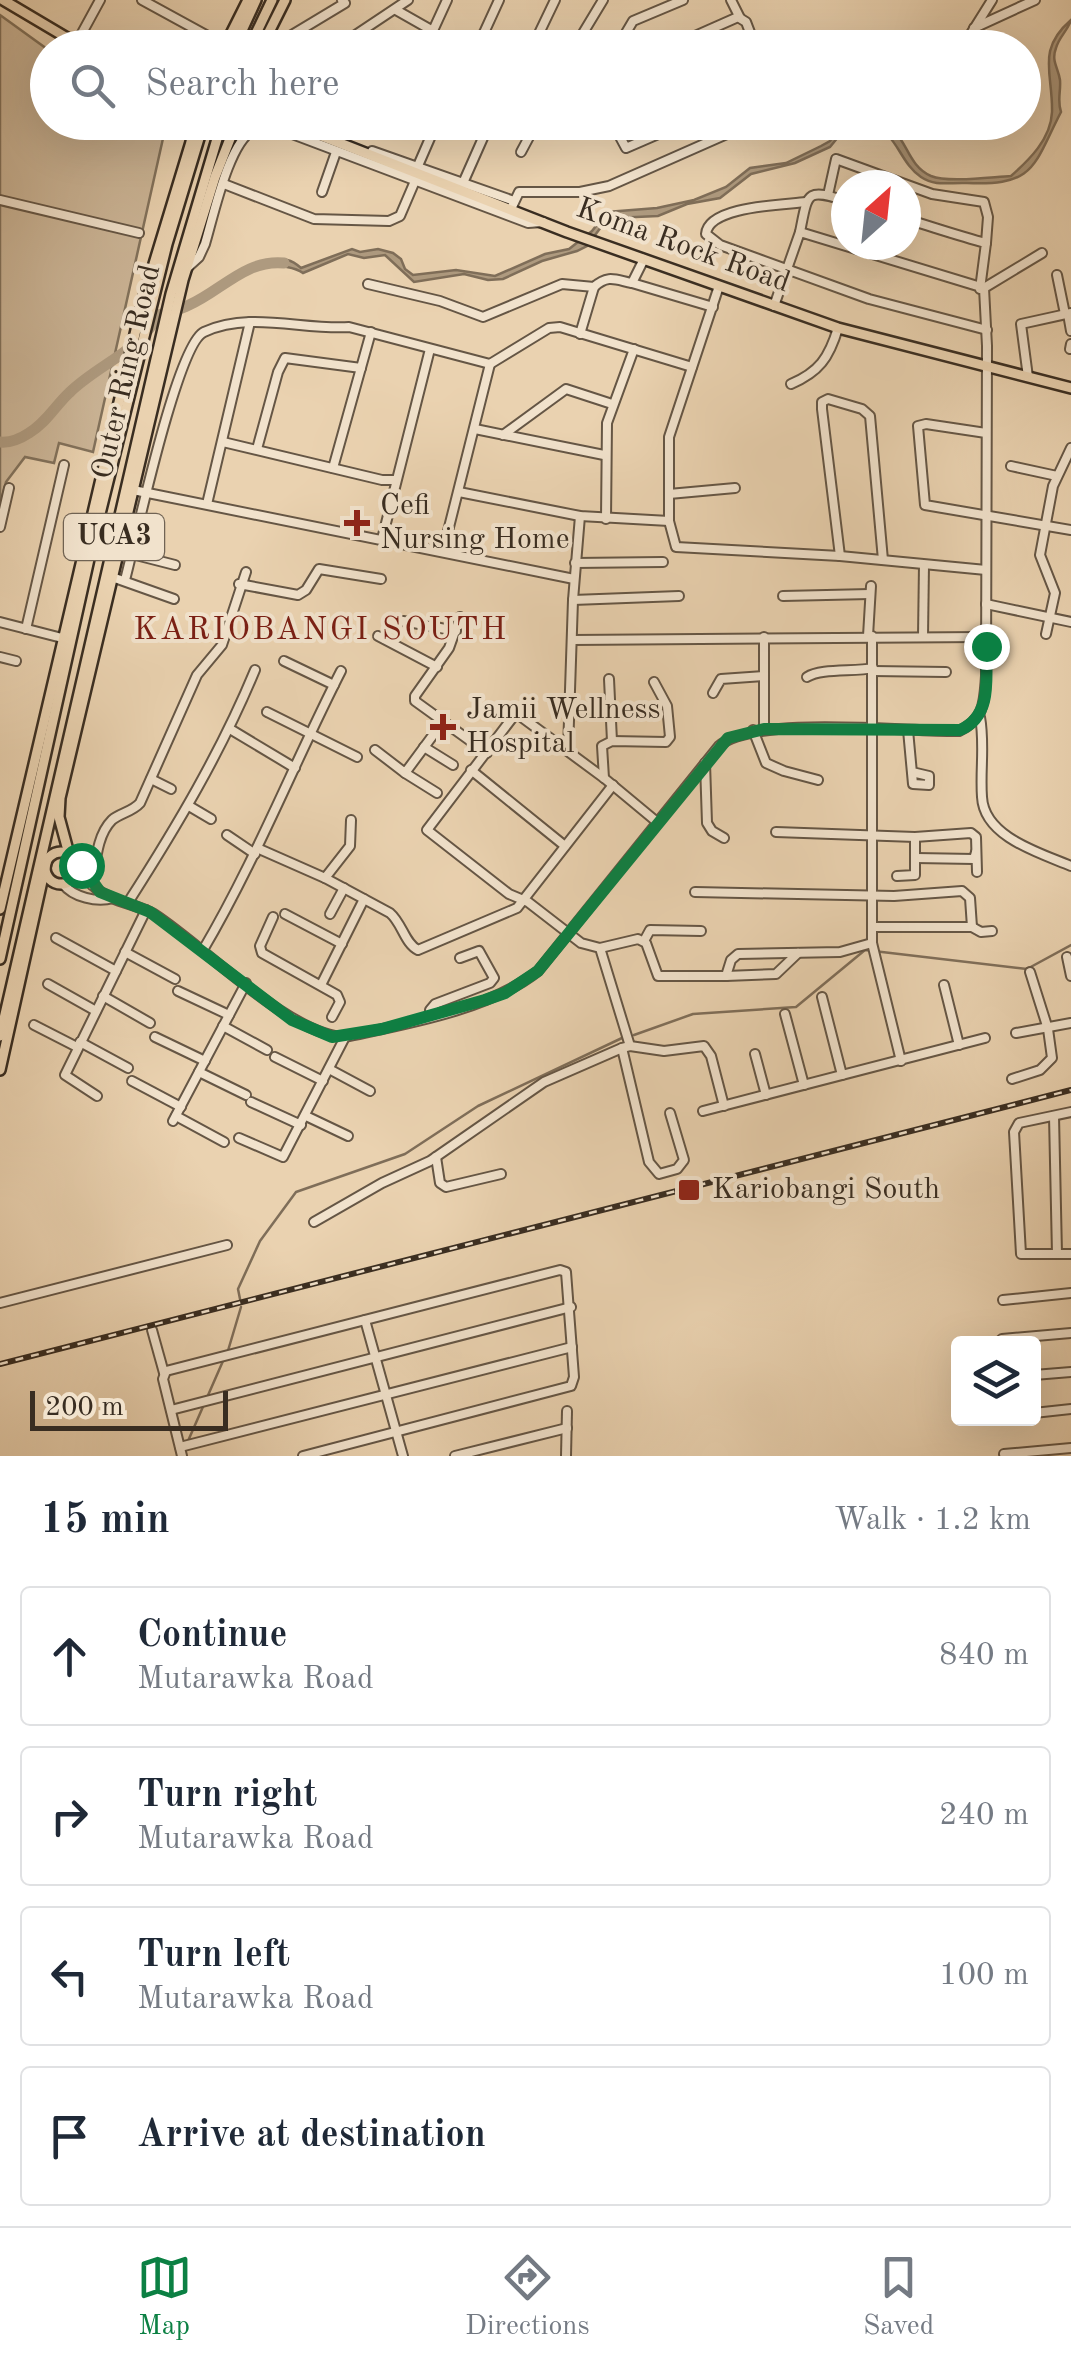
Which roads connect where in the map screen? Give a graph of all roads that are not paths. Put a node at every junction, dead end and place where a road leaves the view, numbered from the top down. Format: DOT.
graph roads {
  1 [pos="3,0"];
  2 [pos="100,0"];
  3 [pos="142,0"];
  4 [pos="248,0"];
  5 [pos="256,0"];
  6 [pos="272,0"];
  7 [pos="285,0"];
  8 [pos="408,0"];
  9 [pos="446,0"];
  10 [pos="500,0"];
  11 [pos="555,0"];
  12 [pos="602,0"];
  13 [pos="683,0"];
  14 [pos="731,0"];
  15 [pos="992,0"];
  16 [pos="1035,0"];
  17 [pos="346,1"];
  18 [pos="154,3"];
  19 [pos="396,10"];
  20 [pos="740,18"];
  21 [pos="974,28"];
  22 [pos="53,30"];
  23 [pos="87,30"];
  24 [pos="199,30"];
  25 [pos="233,30"];
  26 [pos="242,30"];
  27 [pos="258,30"];
  28 [pos="269,30"];
  29 [pos="303,30"];
  30 [pos="364,30"];
  31 [pos="431,30"];
  32 [pos="433,30"];
  33 [pos="486,30"];
  34 [pos="541,30"];
  35 [pos="584,30"];
  36 [pos="628,30"];
  37 [pos="711,30"];
  38 [pos="749,30"];
  39 [pos="191,140"];
  40 [pos="228,140"];
  41 [pos="228,140"];
  42 [pos="243,140"];
  43 [pos="304,140"];
  44 [pos="335,140"];
  45 [pos="342,140"];
  46 [pos="429,140"];
  47 [pos="482,140"];
  48 [pos="527,140"];
  49 [pos="622,140"];
  50 [pos="644,140"];
  51 [pos="713,140"];
  52 [pos="191,142"];
  53 [pos="336,152"];
  54 [pos="521,152"];
  55 [pos="416,168"];
  56 [pos="414,181"];
  57 [pos="224,184"];
  58 [pos="463,184"];
  59 [pos="322,192"];
  60 [pos="828,195"];
  61 [pos="831,196"];
  62 [pos="0,200"];
  63 [pos="806,202"];
  64 [pos="513,205"];
  65 [pos="543,222"];
  66 [pos="921,223"];
  67 [pos="139,232"];
  68 [pos="800,232"];
  69 [pos="986,243"];
  70 [pos="1042,253"];
  71 [pos="644,260"];
  72 [pos="186,269"];
  73 [pos="784,270"];
  74 [pos="1057,275"];
  75 [pos="632,283"];
  76 [pos="368,284"];
  77 [pos="594,286"];
  78 [pos="720,286"];
  79 [pos="982,288"];
  80 [pos="176,292"];
  81 [pos="774,306"];
  82 [pos="713,307"];
  83 [pos="1068,314"];
  84 [pos="250,322"];
  85 [pos="838,328"];
  86 [pos="987,330"];
  87 [pos="1071,331"];
  88 [pos="371,332"];
  89 [pos="580,334"];
  90 [pos="430,349"];
  91 [pos="634,350"];
  92 [pos="166,357"];
  93 [pos="490,364"];
  94 [pos="361,368"];
  95 [pos="692,368"];
  96 [pos="987,369"];
  97 [pos="152,376"];
  98 [pos="1028,377"];
  99 [pos="790,384"];
  100 [pos="1071,388"];
  101 [pos="612,404"];
  102 [pos="475,429"];
  103 [pos="986,432"];
  104 [pos="503,435"];
  105 [pos="223,442"];
  106 [pos="1071,448"];
  107 [pos="257,449"];
  108 [pos="604,455"];
  109 [pos="108,463"];
  110 [pos="64,465"];
  111 [pos="1011,466"];
  112 [pos="332,468"];
  113 [pos="1057,476"];
  114 [pos="396,480"];
  115 [pos="8,488"];
  116 [pos="735,488"];
  117 [pos="133,490"];
  118 [pos="459,492"];
  119 [pos="147,493"];
  120 [pos="669,494"];
  121 [pos="207,504"];
  122 [pos="986,514"];
  123 [pos="580,516"];
  124 [pos="606,520"];
  125 [pos="669,521"];
  126 [pos="1048,526"];
  127 [pos="0,527"];
  128 [pos="1071,530"];
  129 [pos="382,539"];
  130 [pos="112,545"];
  131 [pos="444,551"];
  132 [pos="132,554"];
  133 [pos="840,556"];
  134 [pos="883,560"];
  135 [pos="663,562"];
  136 [pos="575,563"];
  137 [pos="174,565"];
  138 [pos="924,565"];
  139 [pos="986,570"];
  140 [pos="246,572"];
  141 [pos="112,577"];
  142 [pos="574,579"];
  143 [pos="125,580"];
  144 [pos="382,580"];
  145 [pos="239,584"];
  146 [pos="679,596"];
  147 [pos="783,596"];
  148 [pos="174,599"];
  149 [pos="572,600"];
  150 [pos="986,604"];
  151 [pos="460,616"];
  152 [pos="1050,618"];
  153 [pos="404,621"];
  154 [pos="0,622"];
  155 [pos="1071,622"];
  156 [pos="26,629"];
  157 [pos="456,631"];
  158 [pos="1046,634"];
  159 [pos="378,636"];
  160 [pos="870,636"];
  161 [pos="924,636"];
  162 [pos="764,637"];
  163 [pos="984,637"];
  164 [pos="62,638"];
  165 [pos="572,640"];
  166 [pos="0,657"];
  167 [pos="16,662"];
  168 [pos="284,662"];
  169 [pos="437,667"];
  170 [pos="873,669"];
  171 [pos="255,670"];
  172 [pos="341,671"];
  173 [pos="946,672"];
  174 [pos="764,676"];
  175 [pos="806,677"];
  176 [pos="609,679"];
  177 [pos="654,682"];
  178 [pos="334,685"];
  179 [pos="712,693"];
  180 [pos="267,712"];
  181 [pos="980,718"];
  182 [pos="442,723"];
  183 [pos="230,729"];
  184 [pos="764,729"];
  185 [pos="752,730"];
  186 [pos="873,730"];
  187 [pos="908,730"];
  188 [pos="310,733"];
  189 [pos="612,741"];
  190 [pos="424,747"];
  191 [pos="376,750"];
  192 [pos="568,750"];
  193 [pos="486,753"];
  194 [pos="357,757"];
  195 [pos="704,763"];
  196 [pos="453,766"];
  197 [pos="295,768"];
  198 [pos="470,770"];
  199 [pos="405,772"];
  200 [pos="912,772"];
  201 [pos="604,778"];
  202 [pos="151,779"];
  203 [pos="818,780"];
  204 [pos="613,785"];
  205 [pos="171,789"];
  206 [pos="437,792"];
  207 [pos="189,806"];
  208 [pos="211,819"];
  209 [pos="350,820"];
  210 [pos="656,822"];
  211 [pos="776,832"];
  212 [pos="872,834"];
  213 [pos="227,835"];
  214 [pos="724,838"];
  215 [pos="915,838"];
  216 [pos="565,846"];
  217 [pos="256,851"];
  218 [pos="976,852"];
  219 [pos="72,857"];
  220 [pos="916,858"];
  221 [pos="46,863"];
  222 [pos="1071,866"];
  223 [pos="977,872"];
  224 [pos="897,876"];
  225 [pos="325,878"];
  226 [pos="61,884"];
  227 [pos="92,884"];
  228 [pos="344,888"];
  229 [pos="695,892"];
  230 [pos="873,894"];
  231 [pos="113,898"];
  232 [pos="522,898"];
  233 [pos="364,899"];
  234 [pos="129,901"];
  235 [pos="0,909"];
  236 [pos="36,909"];
  237 [pos="146,910"];
  238 [pos="285,914"];
  239 [pos="330,914"];
  240 [pos="273,917"];
  241 [pos="872,927"];
  242 [pos="972,927"];
  243 [pos="701,931"];
  244 [pos="992,931"];
  245 [pos="569,932"];
  246 [pos="56,938"];
  247 [pos="644,942"];
  248 [pos="342,944"];
  249 [pos="872,944"];
  250 [pos="600,948"];
  251 [pos="203,950"];
  252 [pos="125,952"];
  253 [pos="798,954"];
  254 [pos="1066,957"];
  255 [pos="460,958"];
  256 [pos="0,959"];
  257 [pos="116,971"];
  258 [pos="1030,972"];
  259 [pos="726,976"];
  260 [pos="1071,976"];
  261 [pos="175,979"];
  262 [pos="246,983"];
  263 [pos="48,984"];
  264 [pos="320,985"];
  265 [pos="944,985"];
  266 [pos="178,990"];
  267 [pos="103,996"];
  268 [pos="822,997"];
  269 [pos="96,1010"];
  270 [pos="785,1014"];
  271 [pos="229,1015"];
  272 [pos="432,1016"];
  273 [pos="332,1017"];
  274 [pos="150,1023"];
  275 [pos="1071,1023"];
  276 [pos="34,1024"];
  277 [pos="223,1026"];
  278 [pos="1048,1029"];
  279 [pos="1016,1034"];
  280 [pos="0,1036"];
  281 [pos="155,1037"];
  282 [pos="345,1037"];
  283 [pos="985,1038"];
  284 [pos="79,1045"];
  285 [pos="959,1045"];
  286 [pos="626,1047"];
  287 [pos="755,1054"];
  288 [pos="900,1060"];
  289 [pos="205,1061"];
  290 [pos="128,1068"];
  291 [pos="329,1069"];
  292 [pos="0,1070"];
  293 [pos="199,1072"];
  294 [pos="842,1076"];
  295 [pos="1012,1079"];
  296 [pos="132,1081"];
  297 [pos="323,1081"];
  298 [pos="804,1085"];
  299 [pos="370,1091"];
  300 [pos="766,1095"];
  301 [pos="97,1096"];
  302 [pos="724,1106"];
  303 [pos="180,1107"];
  304 [pos="702,1111"];
  305 [pos="1071,1112"];
  306 [pos="670,1113"];
  307 [pos="1054,1116"];
  308 [pos="303,1120"];
  309 [pos="348,1136"];
  310 [pos="239,1138"];
  311 [pos="224,1142"];
  312 [pos="436,1157"];
  313 [pos="501,1174"];
  314 [pos="314,1222"];
  315 [pos="228,1245"];
  316 [pos="1056,1254"];
  317 [pos="1071,1254"];
  318 [pos="1071,1293"];
  319 [pos="1003,1300"];
  320 [pos="0,1303"];
  321 [pos="570,1307"];
  322 [pos="365,1320"];
  323 [pos="152,1330"];
  324 [pos="1071,1333"];
  325 [pos="1030,1336"];
  326 [pos="572,1347"];
  327 [pos="375,1357"];
  328 [pos="1071,1372"];
  329 [pos="164,1374"];
  330 [pos="1041,1374"];
  331 [pos="386,1394"];
  332 [pos="171,1410"];
  333 [pos="1071,1410"];
  334 [pos="568,1411"];
  335 [pos="1041,1413"];
  336 [pos="566,1428"];
  337 [pos="396,1432"];
  338 [pos="1071,1448"];
  339 [pos="181,1452"];
  340 [pos="1004,1454"];
  341 [pos="304,1456"];
  342 [pos="402,1456"];
  343 [pos="455,1456"];
  344 [pos="566,1456"];
  1 -- 22 [label="main road"];
  2 -- 23 [label="street"];
  3 -- 18 [label="street"];
  4 -- 25 [label="main road"];
  5 -- 26 [label="main road"];
  6 -- 27 [label="main road"];
  7 -- 28 [label="main road"];
  8 -- 19 [label="street"];
  9 -- 32 [label="street"];
  10 -- 33 [label="street"];
  11 -- 34 [label="street"];
  12 -- 35 [label="street"];
  13 -- 36 [label="street"];
  14 -- 20 [label="street"];
  15 -- 21 [label="street"];
  16 -- 21 [label="street"];
  17 -- 29 [label="street"];
  18 -- 24 [label="street"];
  19 -- 30 [label="street"];
  19 -- 31 [label="street"];
  20 -- 37 [label="street"];
  20 -- 38 [label="street"];
  39 -- 109 [label="main road, Outer Ring Road / UCA3"];
  40 -- 72 [label="main road, Outer Ring Road / UCA3"];
  41 -- 80 [label="main road, Outer Ring Road / UCA3"];
  42 -- 57 [label="street"];
  43 -- 53 [label="street"];
  44 -- 64 [label="main road, Koma Rock Road"];
  45 -- 55 [label="street"];
  46 -- 55 [label="street"];
  47 -- 58 [label="street"];
  48 -- 54 [label="street"];
  49 -- 50 [label="street"];
  51 -- 64 [label="street"];
  52 -- 109 [label="main road, Outer Ring Road / UCA3"];
  53 -- 56 [label="street"];
  53 -- 59 [label="street"];
  55 -- 58 [label="street"];
  56 -- 57 [label="street"];
  56 -- 65 [label="street"];
  57 -- 72 [label="street"];
  58 -- 64 [label="street"];
  60 -- 61 [label="street"];
  60 -- 63 [label="street"];
  60 -- 69 [label="street"];
  62 -- 67 [label="street"];
  63 -- 68 [label="street"];
  63 -- 73 [label="street"];
  64 -- 65 [label="main road, Koma Rock Road"];
  65 -- 71 [label="main road, Koma Rock Road"];
  66 -- 69 [label="street"];
  68 -- 73 [label="street"];
  68 -- 79 [label="street"];
  69 -- 79 [label="street"];
  70 -- 79 [label="street"];
  71 -- 75 [label="street"];
  71 -- 78 [label="main road, Koma Rock Road"];
  72 -- 80 [label="main road, Outer Ring Road / UCA3"];
  73 -- 81 [label="street"];
  73 -- 86 [label="street"];
  74 -- 83 [label="street"];
  75 -- 77 [label="street"];
  75 -- 82 [label="street"];
  76 -- 77 [label="street"];
  77 -- 89 [label="street"];
  78 -- 81 [label="main road, Koma Rock Road"];
  78 -- 82 [label="street"];
  79 -- 86 [label="street"];
  80 -- 92 [label="main road, Outer Ring Road / UCA3"];
  80 -- 97 [label="main road, Outer Ring Road / UCA3"];
  81 -- 85 [label="main road, Koma Rock Road"];
  82 -- 95 [label="street"];
  83 -- 87 [label="street"];
  83 -- 98 [label="street"];
  84 -- 88 [label="street"];
  84 -- 105 [label="street"];
  84 -- 119 [label="street"];
  85 -- 96 [label="main road, Koma Rock Road"];
  85 -- 99 [label="street"];
  86 -- 96 [label="street"];
  88 -- 90 [label="street"];
  88 -- 94 [label="street"];
  89 -- 91 [label="street"];
  89 -- 93 [label="street"];
  90 -- 93 [label="street"];
  90 -- 114 [label="street"];
  91 -- 95 [label="street"];
  91 -- 101 [label="street"];
  92 -- 97 [label="main road"];
  92 -- 117 [label="main road, Outer Ring Road / UCA3"];
  93 -- 102 [label="street"];
  94 -- 107 [label="street"];
  94 -- 112 [label="street"];
  95 -- 120 [label="street"];
  96 -- 98 [label="main road, Koma Rock Road"];
  96 -- 103 [label="street"];
  97 -- 130 [label="main road, Outer Ring Road / UCA3"];
  98 -- 100 [label="main road, Koma Rock Road"];
  101 -- 104 [label="street"];
  101 -- 108 [label="street"];
  102 -- 104 [label="street"];
  102 -- 118 [label="street"];
  103 -- 122 [label="street"];
  103 -- 122 [label="street"];
  104 -- 108 [label="street"];
  105 -- 107 [label="street"];
  105 -- 121 [label="street"];
  106 -- 113 [label="street"];
  107 -- 112 [label="street"];
  108 -- 124 [label="street"];
  109 -- 164 [label="main road, Outer Ring Road / UCA3"];
  109 -- 256 [label="main road, Outer Ring Road / UCA3"];
  110 -- 156 [label="street"];
  111 -- 113 [label="street"];
  112 -- 114 [label="street"];
  113 -- 126 [label="street"];
  114 -- 129 [label="street"];
  115 -- 127 [label="street"];
  116 -- 120 [label="street"];
  117 -- 119 [label="street"];
  117 -- 141 [label="main road, Outer Ring Road / UCA3"];
  118 -- 123 [label="street"];
  118 -- 131 [label="street"];
  119 -- 121 [label="street"];
  119 -- 132 [label="street"];
  120 -- 125 [label="street"];
  121 -- 129 [label="street"];
  122 -- 126 [label="street"];
  122 -- 139 [label="street"];
  123 -- 124 [label="street"];
  123 -- 136 [label="street"];
  124 -- 125 [label="street"];
  125 -- 133 [label="street"];
  126 -- 128 [label="street"];
  126 -- 152 [label="street"];
  129 -- 131 [label="street"];
  130 -- 141 [label="main road"];
  130 -- 280 [label="main road, Outer Ring Road / UCA3"];
  131 -- 142 [label="street"];
  132 -- 137 [label="street"];
  132 -- 143 [label="street"];
  133 -- 134 [label="street"];
  133 -- 134 [label="street"];
  134 -- 138 [label="street"];
  135 -- 136 [label="street"];
  136 -- 142 [label="street"];
  138 -- 139 [label="street"];
  138 -- 161 [label="street"];
  139 -- 150 [label="street"];
  140 -- 145 [label="street"];
  141 -- 143 [label="street"];
  141 -- 219 [label="main road, UCA3"];
  142 -- 149 [label="street"];
  143 -- 148 [label="street"];
  144 -- 145 [label="street"];
  145 -- 202 [label="street"];
  146 -- 149 [label="street"];
  147 -- 160 [label="street"];
  149 -- 165 [label="street"];
  150 -- 152 [label="street"];
  150 -- 163 [label="street"];
  151 -- 157 [label="street"];
  152 -- 155 [label="street"];
  152 -- 158 [label="street"];
  153 -- 157 [label="street"];
  154 -- 156 [label="street"];
  156 -- 164 [label="street"];
  157 -- 169 [label="street"];
  159 -- 169 [label="street"];
  160 -- 161 [label="street"];
  160 -- 162 [label="street"];
  160 -- 170 [label="street"];
  161 -- 163 [label="street"];
  162 -- 165 [label="street"];
  162 -- 174 [label="street"];
  163 -- 181 [label="street"];
  164 -- 235 [label="main road, Outer Ring Road / UCA3"];
  165 -- 192 [label="street"];
  166 -- 167 [label="street"];
  168 -- 178 [label="street"];
  169 -- 182 [label="street"];
  170 -- 173 [label="street"];
  170 -- 175 [label="street"];
  170 -- 186 [label="street"];
  171 -- 183 [label="street"];
  172 -- 178 [label="street"];
  174 -- 179 [label="street"];
  174 -- 184 [label="street"];
  176 -- 189 [label="street"];
  177 -- 189 [label="street"];
  178 -- 188 [label="street"];
  180 -- 188 [label="street"];
  181 -- 187 [label="street"];
  181 -- 222 [label="street"];
  182 -- 190 [label="street"];
  182 -- 193 [label="street"];
  183 -- 197 [label="street"];
  183 -- 207 [label="street"];
  184 -- 185 [label="street"];
  184 -- 186 [label="street"];
  185 -- 195 [label="street"];
  185 -- 203 [label="street"];
  186 -- 187 [label="street"];
  186 -- 212 [label="street"];
  187 -- 200 [label="street"];
  188 -- 194 [label="street"];
  188 -- 197 [label="street"];
  189 -- 201 [label="street"];
  190 -- 196 [label="street"];
  190 -- 199 [label="street"];
  191 -- 199 [label="street"];
  192 -- 193 [label="street"];
  192 -- 201 [label="street"];
  193 -- 198 [label="street"];
  195 -- 210 [label="street"];
  195 -- 214 [label="street"];
  197 -- 217 [label="street"];
  198 -- 216 [label="street"];
  198 -- 232 [label="street"];
  199 -- 206 [label="street"];
  201 -- 204 [label="street"];
  202 -- 205 [label="street"];
  202 -- 227 [label="street"];
  204 -- 210 [label="street"];
  204 -- 216 [label="street"];
  207 -- 208 [label="street"];
  207 -- 234 [label="street"];
  209 -- 225 [label="street"];
  210 -- 245 [label="street"];
  211 -- 212 [label="street"];
  212 -- 215 [label="street"];
  212 -- 230 [label="street"];
  213 -- 217 [label="street"];
  215 -- 218 [label="street"];
  215 -- 220 [label="street"];
  216 -- 232 [label="street"];
  217 -- 225 [label="street"];
  217 -- 251 [label="street"];
  218 -- 220 [label="street"];
  218 -- 223 [label="street"];
  219 -- 221 [label="main road"];
  219 -- 226 [label="main road"];
  219 -- 227 [label="street"];
  220 -- 224 [label="street"];
  221 -- 226 [label="main road"];
  221 -- 236 [label="main road"];
  225 -- 228 [label="street"];
  226 -- 231 [label="street"];
  226 -- 236 [label="main road"];
  227 -- 231 [label="street"];
  228 -- 233 [label="street"];
  228 -- 239 [label="street"];
  229 -- 230 [label="street"];
  230 -- 241 [label="street"];
  230 -- 242 [label="street"];
  231 -- 234 [label="street"];
  232 -- 233 [label="street"];
  232 -- 245 [label="street"];
  233 -- 248 [label="street"];
  234 -- 237 [label="street"];
  236 -- 292 [label="main road"];
  237 -- 251 [label="street"];
  237 -- 252 [label="street"];
  238 -- 248 [label="street"];
  240 -- 264 [label="street"];
  241 -- 242 [label="street"];
  241 -- 249 [label="street"];
  242 -- 244 [label="street"];
  243 -- 247 [label="street"];
  245 -- 250 [label="street"];
  245 -- 272 [label="street"];
  246 -- 257 [label="street"];
  247 -- 250 [label="street"];
  247 -- 259 [label="street"];
  248 -- 264 [label="street"];
  249 -- 253 [label="street"];
  249 -- 288 [label="street"];
  250 -- 286 [label="street"];
  251 -- 262 [label="street"];
  252 -- 257 [label="street"];
  252 -- 261 [label="street"];
  253 -- 259 [label="street"];
  253 -- 259 [label="street"];
  254 -- 260 [label="street"];
  255 -- 272 [label="street"];
  257 -- 267 [label="street"];
  258 -- 278 [label="street"];
  262 -- 271 [label="street"];
  262 -- 282 [label="street"];
  263 -- 269 [label="street"];
  264 -- 273 [label="street"];
  265 -- 285 [label="street"];
  266 -- 271 [label="street"];
  267 -- 269 [label="street"];
  267 -- 274 [label="street"];
  268 -- 294 [label="street"];
  269 -- 284 [label="street"];
  270 -- 298 [label="street"];
  271 -- 277 [label="street"];
  272 -- 282 [label="street"];
  275 -- 278 [label="street"];
  276 -- 284 [label="street"];
  277 -- 289 [label="street"];
  277 -- 297 [label="street"];
  278 -- 279 [label="street"];
  278 -- 295 [label="street"];
  281 -- 289 [label="street"];
  282 -- 291 [label="street"];
  283 -- 285 [label="street"];
  284 -- 290 [label="street"];
  284 -- 301 [label="street"];
  285 -- 288 [label="street"];
  286 -- 302 [label="street"];
  286 -- 306 [label="street"];
  286 -- 312 [label="street"];
  287 -- 300 [label="street"];
  288 -- 294 [label="street"];
  289 -- 293 [label="street"];
  291 -- 297 [label="street"];
  291 -- 299 [label="street"];
  293 -- 303 [label="street"];
  293 -- 308 [label="street"];
  294 -- 298 [label="street"];
  296 -- 303 [label="street"];
  297 -- 308 [label="street"];
  298 -- 300 [label="street"];
  300 -- 302 [label="street"];
  302 -- 304 [label="street"];
  303 -- 311 [label="street"];
  305 -- 307 [label="street"];
  307 -- 316 [label="street"];
  307 -- 316 [label="street"];
  308 -- 309 [label="street"];
  308 -- 310 [label="street"];
  312 -- 313 [label="street"];
  312 -- 314 [label="street"];
  315 -- 320 [label="street"];
  316 -- 317 [label="street"];
  318 -- 319 [label="street"];
  321 -- 322 [label="street"];
  321 -- 326 [label="street"];
  321 -- 327 [label="street"];
  322 -- 327 [label="street"];
  322 -- 329 [label="street"];
  323 -- 329 [label="street"];
  324 -- 325 [label="street"];
  326 -- 331 [label="street"];
  326 -- 337 [label="street"];
  327 -- 331 [label="street"];
  327 -- 332 [label="street"];
  328 -- 330 [label="street"];
  329 -- 332 [label="street"];
  331 -- 337 [label="street"];
  331 -- 339 [label="street"];
  332 -- 339 [label="street"];
  333 -- 335 [label="street"];
  334 -- 336 [label="street"];
  336 -- 343 [label="street"];
  336 -- 344 [label="street"];
  337 -- 341 [label="street"];
  337 -- 342 [label="street"];
  338 -- 340 [label="street"];
}
